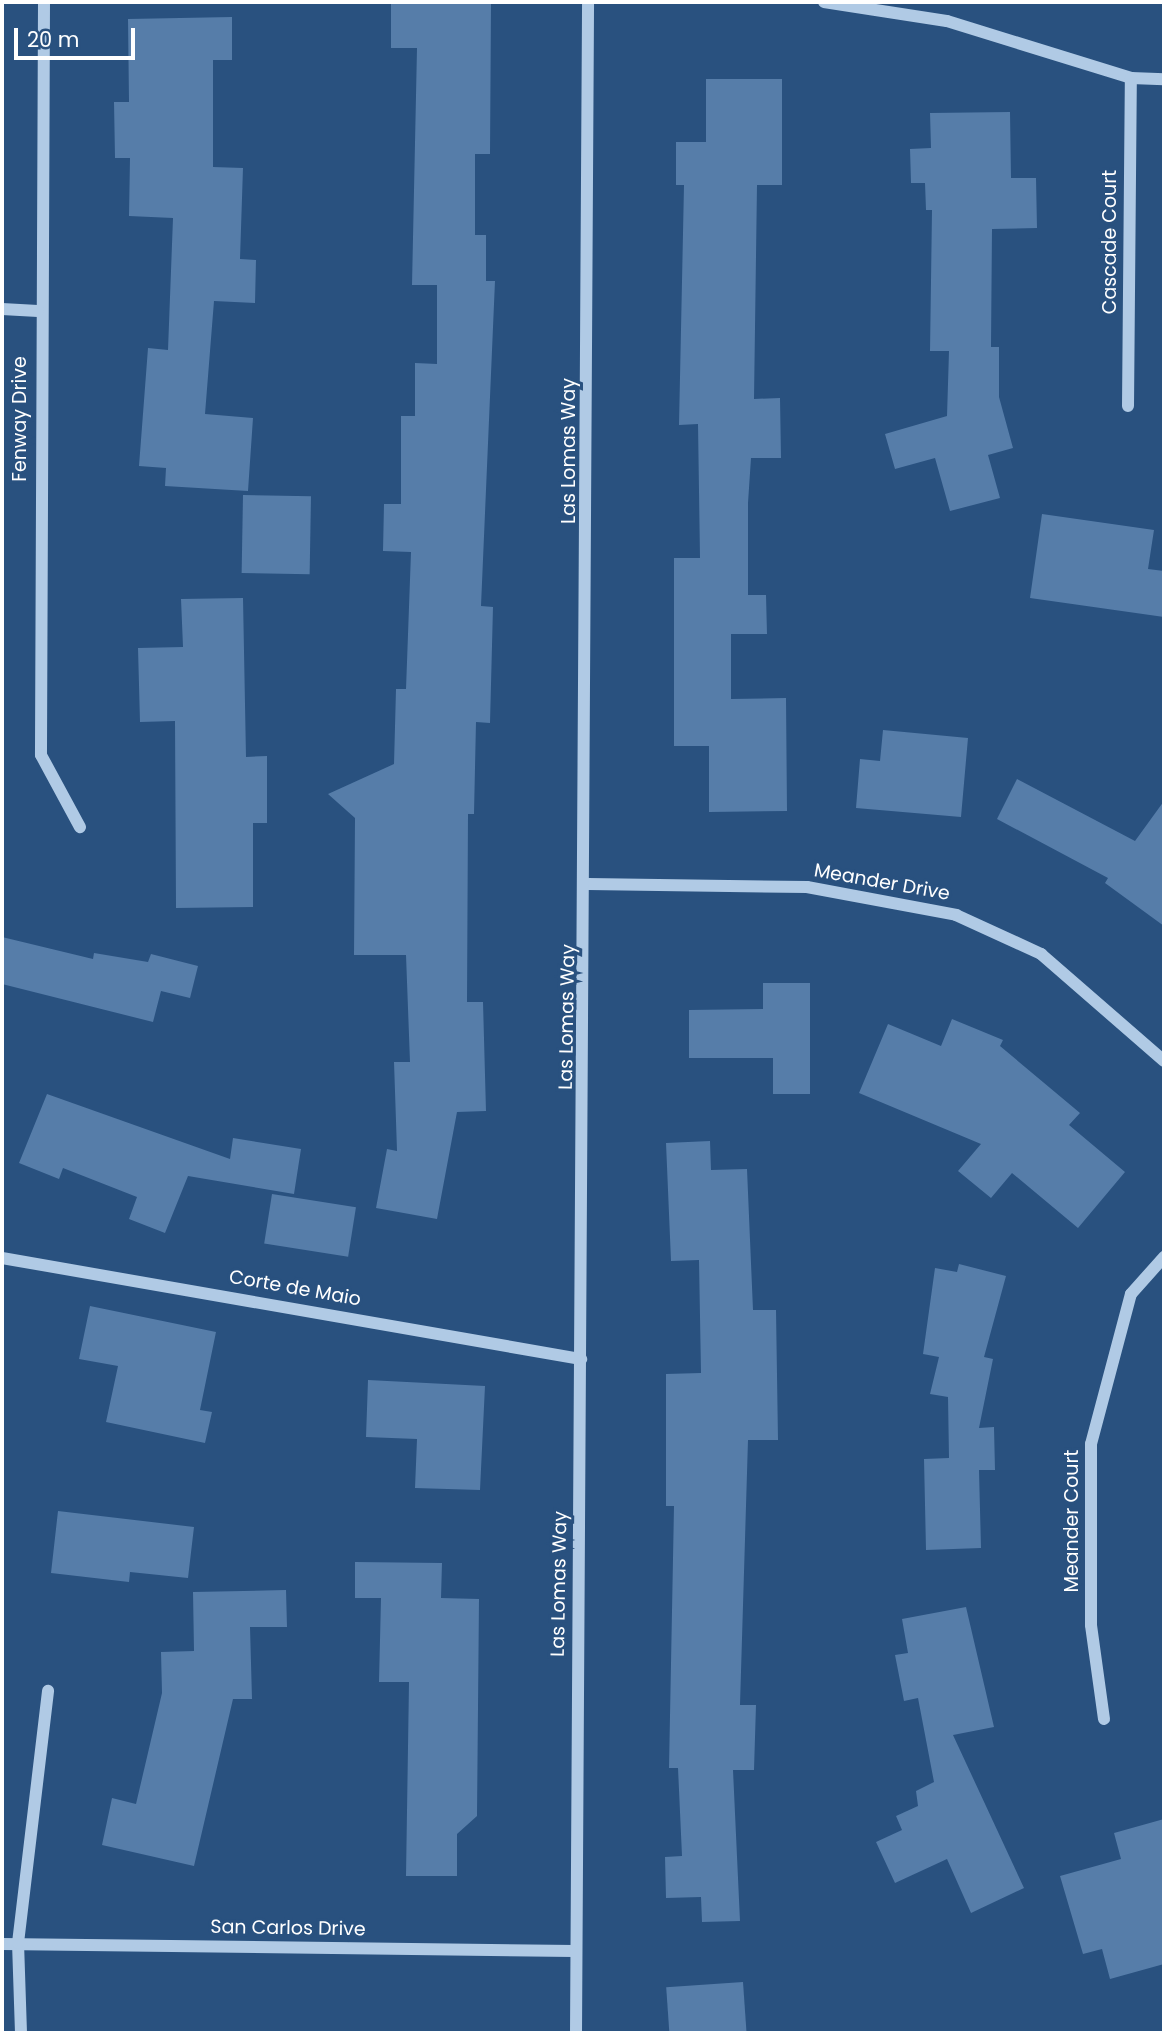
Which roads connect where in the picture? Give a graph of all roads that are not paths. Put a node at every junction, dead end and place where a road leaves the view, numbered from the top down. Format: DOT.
graph roads {
  1 [pos="44,2"];
  2 [pos="588,2"];
  3 [pos="824,2"];
  4 [pos="1131,78"];
  5 [pos="1164,79"];
  6 [pos="2,309"];
  7 [pos="38,311"];
  8 [pos="1128,406"];
  9 [pos="80,827"];
  10 [pos="587,884"];
  11 [pos="1164,1061"];
  12 [pos="1164,1257"];
  13 [pos="2,1258"];
  14 [pos="581,1359"];
  15 [pos="48,1691"];
  16 [pos="1104,1719"];
  17 [pos="18,1943"];
  18 [pos="2,1944"];
  19 [pos="574,1951"];
  20 [pos="21,2033"];
  21 [pos="576,2033"];
  1 -- 7 [label="street, Fenway Drive"];
  2 -- 10 [label="street, Las Lomas Way"];
  3 -- 4 [label="street"];
  4 -- 5 [label="street"];
  4 -- 8 [label="street, Cascade Court"];
  6 -- 7 [label="street"];
  7 -- 9 [label="street, Fenway Drive"];
  10 -- 11 [label="street, Meander Drive"];
  10 -- 14 [label="street, Las Lomas Way"];
  12 -- 16 [label="street, Meander Court"];
  13 -- 14 [label="street, Corte de Maio"];
  14 -- 19 [label="street, Las Lomas Way"];
  15 -- 17 [label="street"];
  17 -- 18 [label="street, San Carlos Drive"];
  17 -- 19 [label="street, San Carlos Drive"];
  17 -- 20 [label="street"];
  19 -- 21 [label="street, Las Lomas Way"];
}
